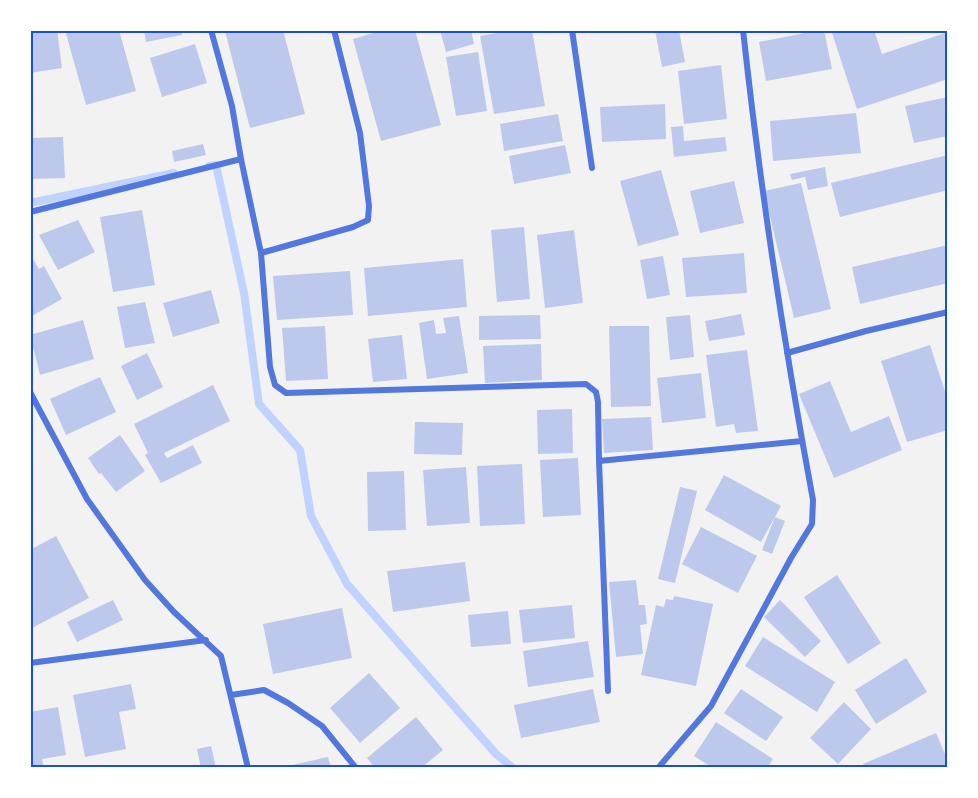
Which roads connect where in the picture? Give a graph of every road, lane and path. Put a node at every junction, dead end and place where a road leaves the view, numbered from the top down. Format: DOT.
graph roads {
  1 [pos="211,30"];
  2 [pos="334,30"];
  3 [pos="573,30"];
  4 [pos="743,30"];
  5 [pos="241,159"];
  6 [pos="592,168"];
  7 [pos="30,212"];
  8 [pos="261,253"];
  9 [pos="948,312"];
  10 [pos="787,353"];
  11 [pos="30,392"];
  12 [pos="802,441"];
  13 [pos="598,461"];
  14 [pos="206,640"];
  15 [pos="30,663"];
  16 [pos="608,692"];
  17 [pos="231,695"];
  18 [pos="248,768"];
  19 [pos="356,768"];
  20 [pos="658,768"];
  1 -- 5 [label="street"];
  2 -- 8 [label="street"];
  3 -- 6 [label="street"];
  4 -- 10 [label="street"];
  5 -- 7 [label="street"];
  5 -- 8 [label="street"];
  8 -- 13 [label="street"];
  9 -- 10 [label="street"];
  10 -- 12 [label="street"];
  11 -- 14 [label="street"];
  12 -- 13 [label="street"];
  12 -- 20 [label="street"];
  13 -- 16 [label="street"];
  14 -- 15 [label="street"];
  14 -- 17 [label="street"];
  17 -- 18 [label="street"];
  17 -- 19 [label="street"];
}
